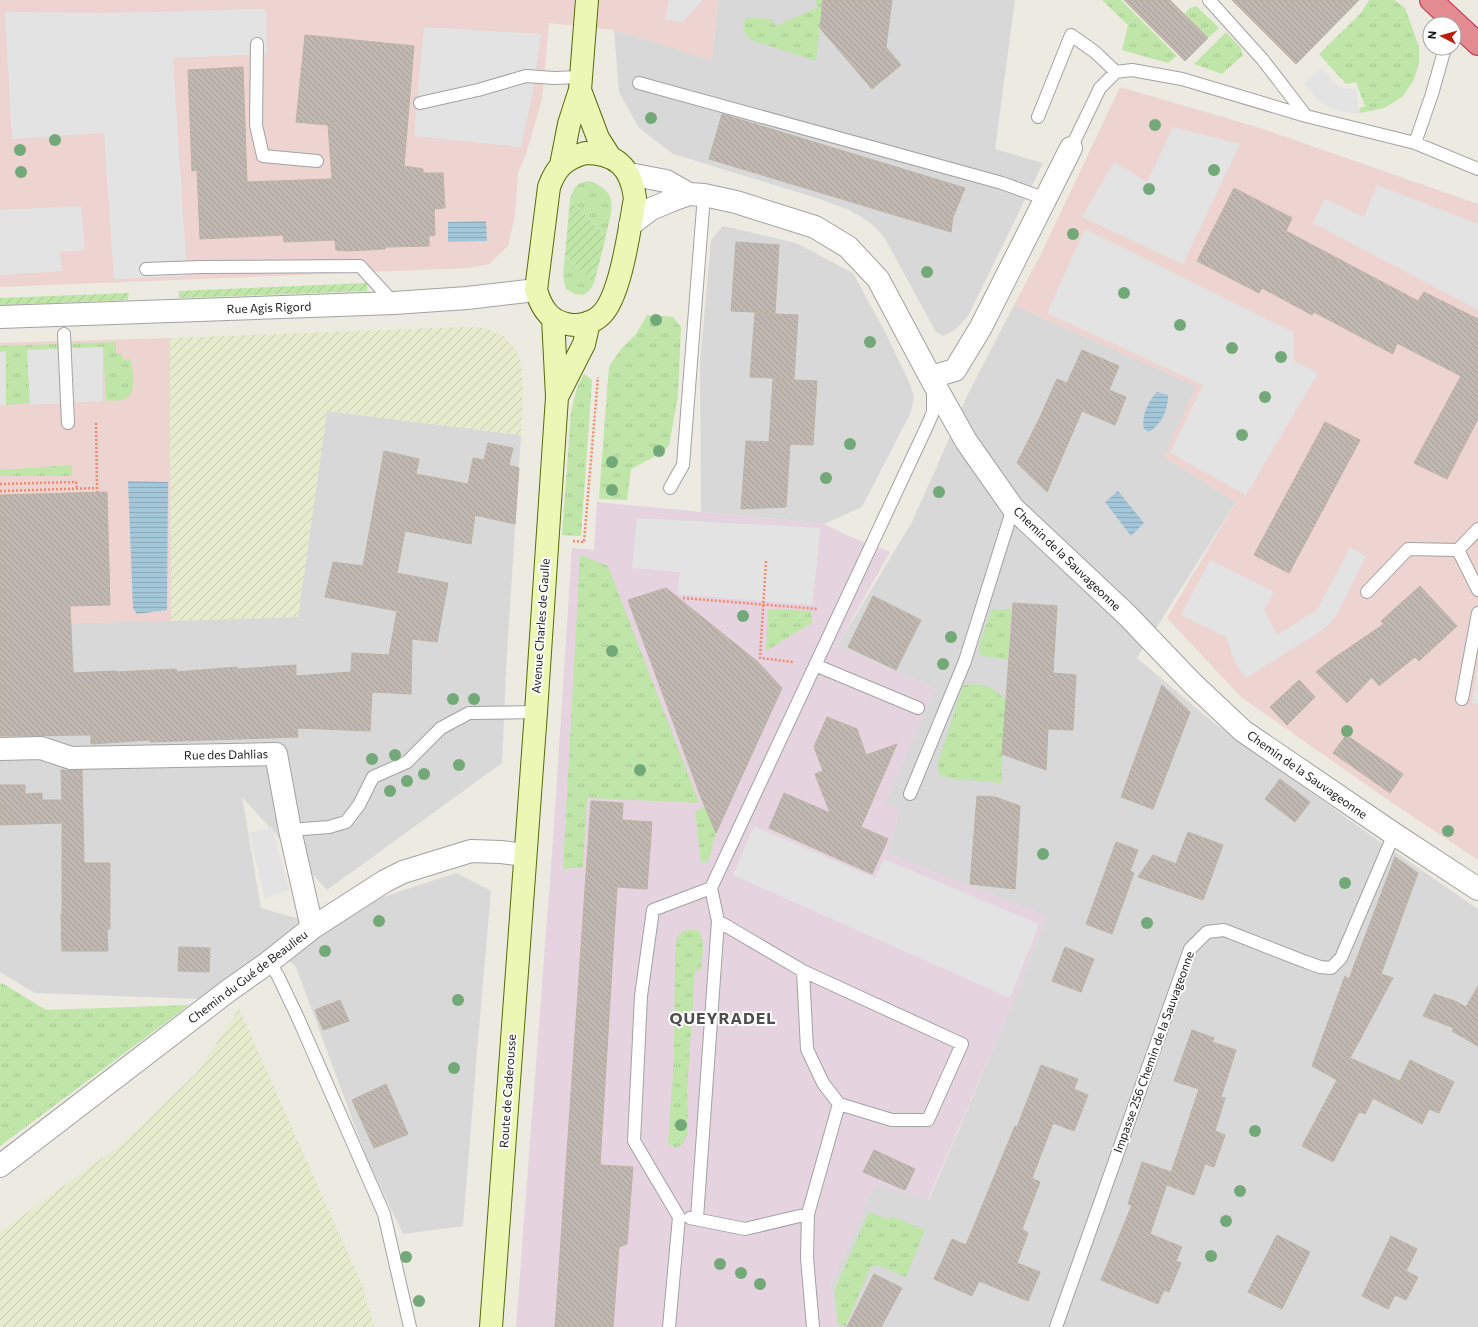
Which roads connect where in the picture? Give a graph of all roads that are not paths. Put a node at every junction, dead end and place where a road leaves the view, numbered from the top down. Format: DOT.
graph roads {
  1 [pos="587,0"];
  2 [pos="1209,0"];
  3 [pos="1431,0"];
  4 [pos="1446,16"];
  5 [pos="1462,30"];
  6 [pos="257,44"];
  7 [pos="1478,44"];
  8 [pos="1443,56"];
  9 [pos="1116,72"];
  10 [pos="639,83"];
  11 [pos="580,84"];
  12 [pos="420,103"];
  13 [pos="1306,116"];
  14 [pos="1038,118"];
  15 [pos="1415,143"];
  16 [pos="1071,148"];
  17 [pos="610,157"];
  18 [pos="317,161"];
  19 [pos="561,165"];
  20 [pos="1478,169"];
  21 [pos="629,174"];
  22 [pos="697,194"];
  23 [pos="1046,198"];
  24 [pos="630,225"];
  25 [pos="146,268"];
  26 [pos="536,290"];
  27 [pos="394,303"];
  28 [pos="0,317"];
  29 [pos="553,318"];
  30 [pos="589,322"];
  31 [pos="64,334"];
  32 [pos="933,382"];
  33 [pos="556,397"];
  34 [pos="68,423"];
  35 [pos="670,488"];
  36 [pos="1013,508"];
  37 [pos="1478,529"];
  38 [pos="1458,550"];
  39 [pos="1478,590"];
  40 [pos="1367,592"];
  41 [pos="1478,613"];
  42 [pos="815,665"];
  43 [pos="1462,699"];
  44 [pos="918,708"];
  45 [pos="536,712"];
  46 [pos="0,749"];
  47 [pos="910,794"];
  48 [pos="290,830"];
  49 [pos="1394,834"];
  50 [pos="525,855"];
  51 [pos="711,888"];
  52 [pos="1478,889"];
  53 [pos="718,921"];
  54 [pos="312,928"];
  55 [pos="269,962"];
  56 [pos="803,971"];
  57 [pos="839,1104"];
  58 [pos="0,1166"];
  59 [pos="808,1214"];
  60 [pos="679,1217"];
  61 [pos="697,1218"];
  62 [pos="410,1327"];
  63 [pos="491,1327"];
  64 [pos="669,1327"];
  65 [pos="813,1327"];
  66 [pos="1056,1327"];
  1 -- 11 [label="main road"];
  2 -- 13 [label="lane"];
  3 -- 4 [label="highway"];
  5 -- 7 [label="highway"];
  6 -- 18 [label="lane"];
  8 -- 15 [label="lane"];
  9 -- 13 [label="lane"];
  9 -- 14 [label="lane"];
  9 -- 16 [label="lane"];
  10 -- 23 [label="lane"];
  11 -- 12 [label="lane"];
  11 -- 17 [label="main road"];
  11 -- 19 [label="main road"];
  13 -- 15 [label="lane"];
  15 -- 20 [label="lane"];
  16 -- 23 [label="street"];
  17 -- 19 [label="main road"];
  17 -- 21 [label="main road"];
  19 -- 26 [label="main road"];
  21 -- 22 [label="street, Chemin de la Sauvageonne"];
  21 -- 24 [label="main road"];
  22 -- 24 [label="street"];
  22 -- 32 [label="street, Chemin de la Sauvageonne"];
  22 -- 35 [label="lane"];
  23 -- 32 [label="street"];
  24 -- 30 [label="main road"];
  25 -- 27 [label="lane"];
  26 -- 27 [label="street, Rue Agis Rigord"];
  26 -- 29 [label="main road"];
  27 -- 28 [label="street, Rue Agis Rigord"];
  29 -- 30 [label="main road"];
  29 -- 33 [label="main road, Avenue Charles de Gaulle"];
  30 -- 33 [label="main road, Avenue Charles de Gaulle"];
  31 -- 34 [label="lane"];
  32 -- 36 [label="street, Chemin de la Sauvageonne"];
  32 -- 42 [label="lane"];
  33 -- 45 [label="main road, Avenue Charles de Gaulle"];
  36 -- 47 [label="lane"];
  36 -- 49 [label="street, Chemin de la Sauvageonne"];
  37 -- 38 [label="lane"];
  38 -- 39 [label="lane"];
  38 -- 40 [label="lane"];
  41 -- 43 [label="lane"];
  42 -- 44 [label="lane"];
  42 -- 51 [label="lane"];
  45 -- 48 [label="lane"];
  45 -- 50 [label="main road, Avenue Charles de Gaulle"];
  46 -- 48 [label="street, Rue des Dahlias"];
  48 -- 54 [label="street, Rue des Dahlias"];
  49 -- 52 [label="street, Chemin de la Sauvageonne"];
  49 -- 66 [label="lane, Impasse 256 Chemin de la Sauvageonne"];
  50 -- 54 [label="street, Chemin du Gué de Beaulieu"];
  50 -- 63 [label="main road, Route de Caderousse"];
  51 -- 53 [label="lane"];
  51 -- 60 [label="lane"];
  53 -- 56 [label="lane"];
  53 -- 61 [label="lane"];
  54 -- 55 [label="street, Chemin du Gué de Beaulieu"];
  55 -- 58 [label="street, Chemin du Gué de Beaulieu"];
  55 -- 62 [label="lane"];
  56 -- 57 [label="lane"];
  56 -- 57 [label="lane"];
  57 -- 59 [label="lane"];
  59 -- 61 [label="lane"];
  59 -- 65 [label="lane"];
  60 -- 61 [label="lane"];
  60 -- 64 [label="lane"];
}
